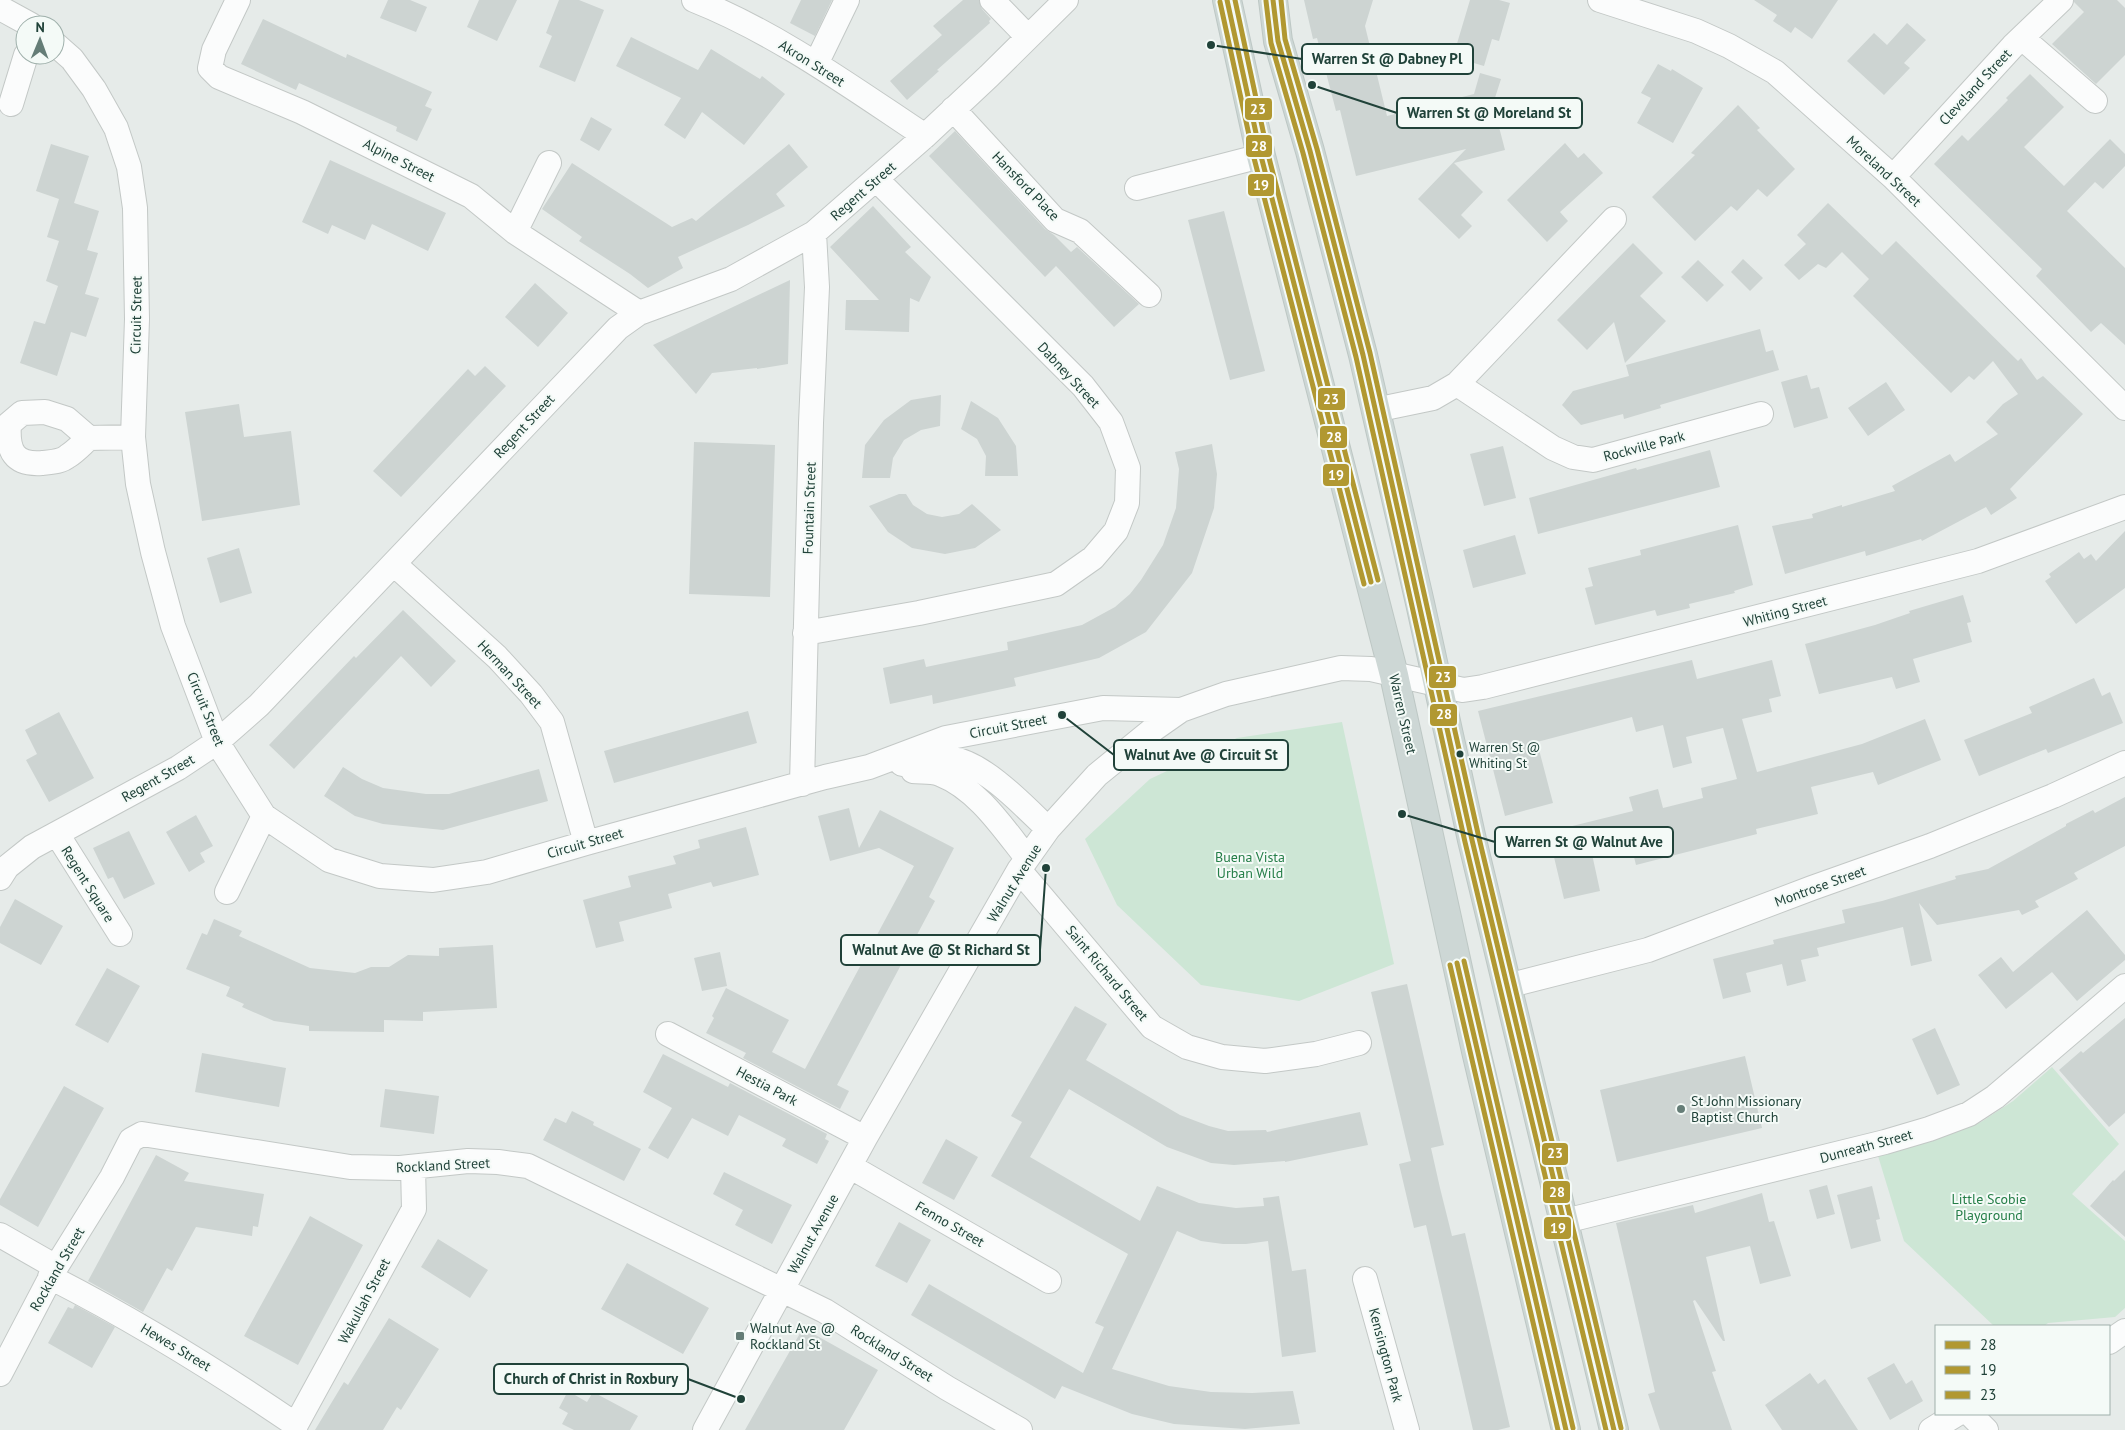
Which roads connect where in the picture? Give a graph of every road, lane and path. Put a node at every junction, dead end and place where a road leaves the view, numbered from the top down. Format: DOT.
graph roads {
  1 [pos="238,0"];
  2 [pos="694,0"];
  3 [pos="847,0"];
  4 [pos="992,0"];
  5 [pos="1066,0"];
  6 [pos="1227,0"];
  7 [pos="1273,0"];
  8 [pos="1600,0"];
  9 [pos="2061,0"];
  10 [pos="0,8"];
  11 [pos="15,16"];
  12 [pos="1028,37"];
  13 [pos="2022,38"];
  14 [pos="65,53"];
  15 [pos="816,64"];
  16 [pos="23,65"];
  17 [pos="2095,101"];
  18 [pos="11,104"];
  19 [pos="954,109"];
  20 [pos="925,136"];
  21 [pos="1261,156"];
  22 [pos="549,163"];
  23 [pos="1893,177"];
  24 [pos="876,180"];
  25 [pos="1137,188"];
  26 [pos="1614,219"];
  27 [pos="515,232"];
  28 [pos="814,233"];
  29 [pos="1150,295"];
  30 [pos="639,313"];
  31 [pos="1457,384"];
  32 [pos="2125,408"];
  33 [pos="1375,410"];
  34 [pos="1761,414"];
  35 [pos="133,437"];
  36 [pos="89,438"];
  37 [pos="2125,507"];
  38 [pos="394,564"];
  39 [pos="805,633"];
  40 [pos="1394,676"];
  41 [pos="1439,686"];
  42 [pos="1181,710"];
  43 [pos="217,742"];
  44 [pos="2125,763"];
  45 [pos="869,767"];
  46 [pos="802,784"];
  47 [pos="264,816"];
  48 [pos="1048,829"];
  49 [pos="57,834"];
  50 [pos="586,843"];
  51 [pos="1023,864"];
  52 [pos="0,878"];
  53 [pos="227,892"];
  54 [pos="120,934"];
  55 [pos="1507,986"];
  56 [pos="2125,986"];
  57 [pos="668,1034"];
  58 [pos="1359,1043"];
  59 [pos="866,1138"];
  60 [pos="413,1167"];
  61 [pos="851,1167"];
  62 [pos="1565,1221"];
  63 [pos="0,1235"];
  64 [pos="53,1272"];
  65 [pos="1365,1279"];
  66 [pos="1048,1281"];
  67 [pos="782,1290"];
  68 [pos="2125,1330"];
  69 [pos="2110,1341"];
  70 [pos="0,1374"];
  71 [pos="1955,1415"];
  72 [pos="1971,1415"];
  73 [pos="295,1427"];
  74 [pos="705,1430"];
  75 [pos="1020,1430"];
  76 [pos="1406,1430"];
  77 [pos="1566,1430"];
  78 [pos="1614,1430"];
  79 [pos="1931,1430"];
  80 [pos="1986,1430"];
  1 -- 27 [label="street, Alpine Street"];
  2 -- 15 [label="street, Akron Street"];
  3 -- 15 [label="street"];
  4 -- 12 [label="street"];
  5 -- 12 [label="street, Regent Street"];
  6 -- 21 [label="main road, Warren Street"];
  7 -- 33 [label="main road"];
  8 -- 23 [label="street, Moreland Street"];
  9 -- 13 [label="street, Cleveland Street"];
  10 -- 11 [label="street"];
  12 -- 19 [label="street, Regent Street"];
  13 -- 17 [label="street"];
  13 -- 23 [label="street, Cleveland Street"];
  14 -- 35 [label="street, Circuit Street"];
  15 -- 20 [label="street, Akron Street"];
  16 -- 18 [label="street"];
  19 -- 20 [label="street, Regent Street"];
  19 -- 29 [label="street, Hansford Place"];
  20 -- 24 [label="street, Regent Street"];
  21 -- 25 [label="street"];
  21 -- 40 [label="main road, Warren Street"];
  22 -- 27 [label="street"];
  23 -- 32 [label="street, Moreland Street"];
  24 -- 28 [label="street, Regent Street"];
  24 -- 39 [label="street, Dabney Street"];
  26 -- 31 [label="street"];
  27 -- 30 [label="street, Alpine Street"];
  28 -- 30 [label="street, Regent Street"];
  28 -- 39 [label="street, Fountain Street"];
  30 -- 38 [label="street, Regent Street"];
  31 -- 33 [label="street"];
  31 -- 34 [label="street, Rockville Park"];
  33 -- 41 [label="main road"];
  35 -- 36 [label="street"];
  35 -- 43 [label="street, Circuit Street"];
  37 -- 41 [label="street, Whiting Street"];
  38 -- 43 [label="street, Regent Street"];
  38 -- 50 [label="street, Herman Street"];
  39 -- 46 [label="street, Fountain Street"];
  40 -- 41 [label="street, Walnut Avenue"];
  40 -- 42 [label="street, Walnut Avenue"];
  40 -- 77 [label="main road, Warren Street"];
  41 -- 55 [label="main road"];
  42 -- 45 [label="street, Circuit Street"];
  42 -- 48 [label="street, Walnut Avenue"];
  43 -- 47 [label="street, Circuit Street"];
  43 -- 49 [label="street, Regent Street"];
  44 -- 55 [label="street, Montrose Street"];
  45 -- 46 [label="street, Circuit Street"];
  45 -- 48 [label="street, Circuit Street"];
  45 -- 51 [label="street, Circuit Street"];
  46 -- 50 [label="street, Circuit Street"];
  47 -- 50 [label="street, Circuit Street"];
  47 -- 53 [label="street"];
  48 -- 51 [label="street, Walnut Avenue"];
  49 -- 52 [label="street, Regent Street"];
  49 -- 54 [label="street, Regent Square"];
  51 -- 58 [label="street, Saint Richard Street"];
  51 -- 59 [label="street, Walnut Avenue"];
  55 -- 62 [label="main road"];
  56 -- 62 [label="street, Dunreath Street"];
  57 -- 59 [label="street, Hestia Park"];
  59 -- 61 [label="street, Walnut Avenue"];
  60 -- 64 [label="street, Rockland Street"];
  60 -- 67 [label="street, Rockland Street"];
  60 -- 73 [label="street, Wakullah Street"];
  61 -- 66 [label="street, Fenno Street"];
  61 -- 67 [label="street, Walnut Avenue"];
  62 -- 78 [label="main road"];
  63 -- 64 [label="street, Hewes Street"];
  64 -- 70 [label="street, Rockland Street"];
  64 -- 73 [label="street, Hewes Street"];
  65 -- 76 [label="street, Kensington Park"];
  67 -- 74 [label="street, Walnut Avenue"];
  67 -- 75 [label="street, Rockland Street"];
  68 -- 69 [label="street"];
  71 -- 79 [label="street"];
  72 -- 80 [label="street"];
}
